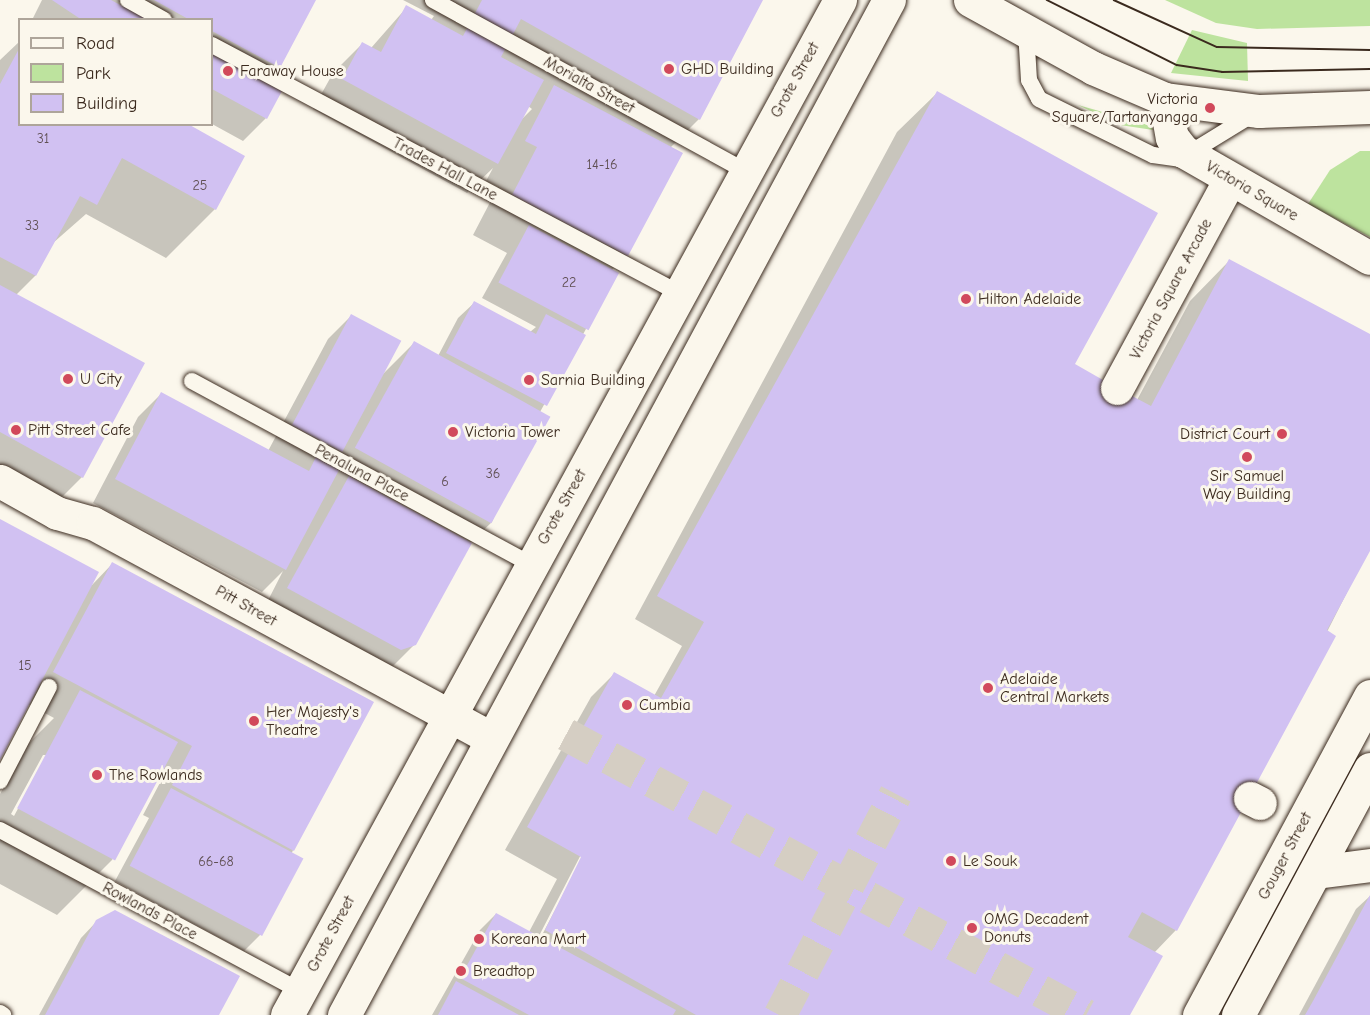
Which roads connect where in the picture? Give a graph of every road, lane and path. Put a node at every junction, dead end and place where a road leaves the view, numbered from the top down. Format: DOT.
graph roads {
  1 [pos="128,0"];
  2 [pos="433,0"];
  3 [pos="840,0"];
  4 [pos="889,0"];
  5 [pos="970,0"];
  6 [pos="160,18"];
  7 [pos="1026,31"];
  8 [pos="213,46"];
  9 [pos="1165,99"];
  10 [pos="1370,107"];
  11 [pos="1258,111"];
  12 [pos="1188,154"];
  13 [pos="745,171"];
  14 [pos="1224,190"];
  15 [pos="1370,258"];
  16 [pos="679,293"];
  17 [pos="192,381"];
  18 [pos="1117,388"];
  19 [pos="0,481"];
  20 [pos="531,564"];
  21 [pos="50,687"];
  22 [pos="1370,696"];
  23 [pos="449,717"];
  24 [pos="490,738"];
  25 [pos="1370,769"];
  26 [pos="0,781"];
  27 [pos="0,830"];
  28 [pos="1370,866"];
  29 [pos="1316,872"];
  30 [pos="293,1003"];
  31 [pos="344,1015"];
  32 [pos="1199,1015"];
  33 [pos="1238,1015"];
  1 -- 6 [label="lane"];
  2 -- 13 [label="lane, Morialta Street"];
  3 -- 13 [label="main road, Grote Street"];
  4 -- 24 [label="main road"];
  5 -- 7 [label="main road"];
  7 -- 9 [label="main road"];
  7 -- 12 [label="lane"];
  8 -- 16 [label="lane, Trades Hall Lane"];
  9 -- 11 [label="main road"];
  9 -- 12 [label="main road, Victoria Square"];
  10 -- 11 [label="main road"];
  11 -- 12 [label="lane"];
  12 -- 15 [label="main road, Victoria Square"];
  13 -- 16 [label="main road, Grote Street"];
  14 -- 18 [label="main road, Victoria Square Arcade"];
  16 -- 20 [label="main road, Grote Street"];
  17 -- 20 [label="lane, Penaluna Place"];
  19 -- 23 [label="main road, Pitt Street"];
  20 -- 23 [label="main road, Grote Street"];
  21 -- 26 [label="lane"];
  22 -- 32 [label="main road, Gouger Street"];
  23 -- 24 [label="main road, Pitt Street"];
  23 -- 30 [label="main road, Grote Street"];
  24 -- 31 [label="main road"];
  25 -- 29 [label="main road, Gouger Street"];
  27 -- 30 [label="lane, Rowlands Place"];
  28 -- 29 [label="main road"];
  29 -- 33 [label="main road, Gouger Street"];
}
